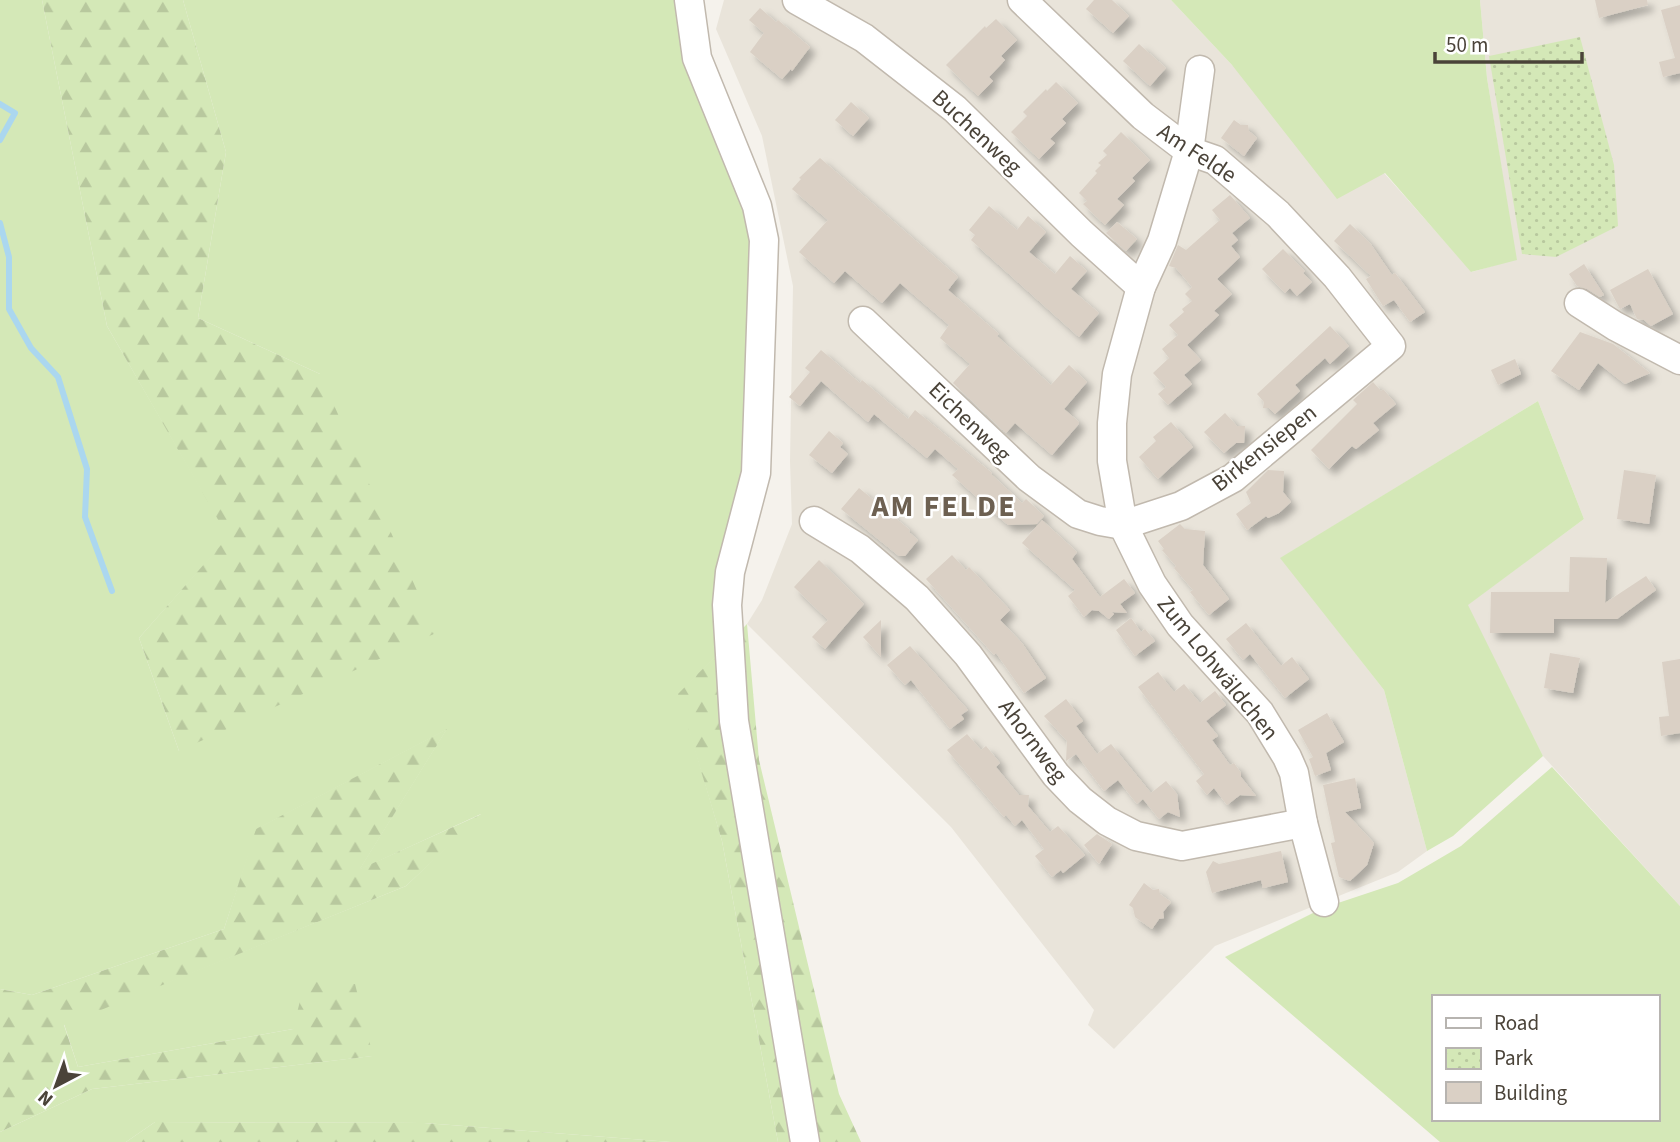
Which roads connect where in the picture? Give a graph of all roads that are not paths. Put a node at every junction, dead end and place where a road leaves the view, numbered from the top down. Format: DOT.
graph roads {
  1 [pos="689,0"];
  2 [pos="797,0"];
  3 [pos="1022,0"];
  4 [pos="1200,71"];
  5 [pos="1189,151"];
  6 [pos="1141,287"];
  7 [pos="1579,303"];
  8 [pos="863,321"];
  9 [pos="1391,346"];
  10 [pos="1680,360"];
  11 [pos="814,521"];
  12 [pos="1123,525"];
  13 [pos="1303,823"];
  14 [pos="1324,902"];
  15 [pos="805,1142"];
  1 -- 15 [label="street"];
  2 -- 6 [label="street, Buchenweg"];
  3 -- 5 [label="street, Am Felde"];
  4 -- 5 [label="street, Zum Lohwäldchen"];
  5 -- 6 [label="street, Zum Lohwäldchen"];
  5 -- 9 [label="street, Am Felde"];
  6 -- 12 [label="street, Zum Lohwäldchen"];
  7 -- 10 [label="street"];
  8 -- 12 [label="street, Eichenweg"];
  9 -- 12 [label="street, Birkensiepen"];
  11 -- 13 [label="street, Ahornweg"];
  12 -- 13 [label="street, Zum Lohwäldchen"];
  13 -- 14 [label="street, Zum Lohwäldchen"];
}
